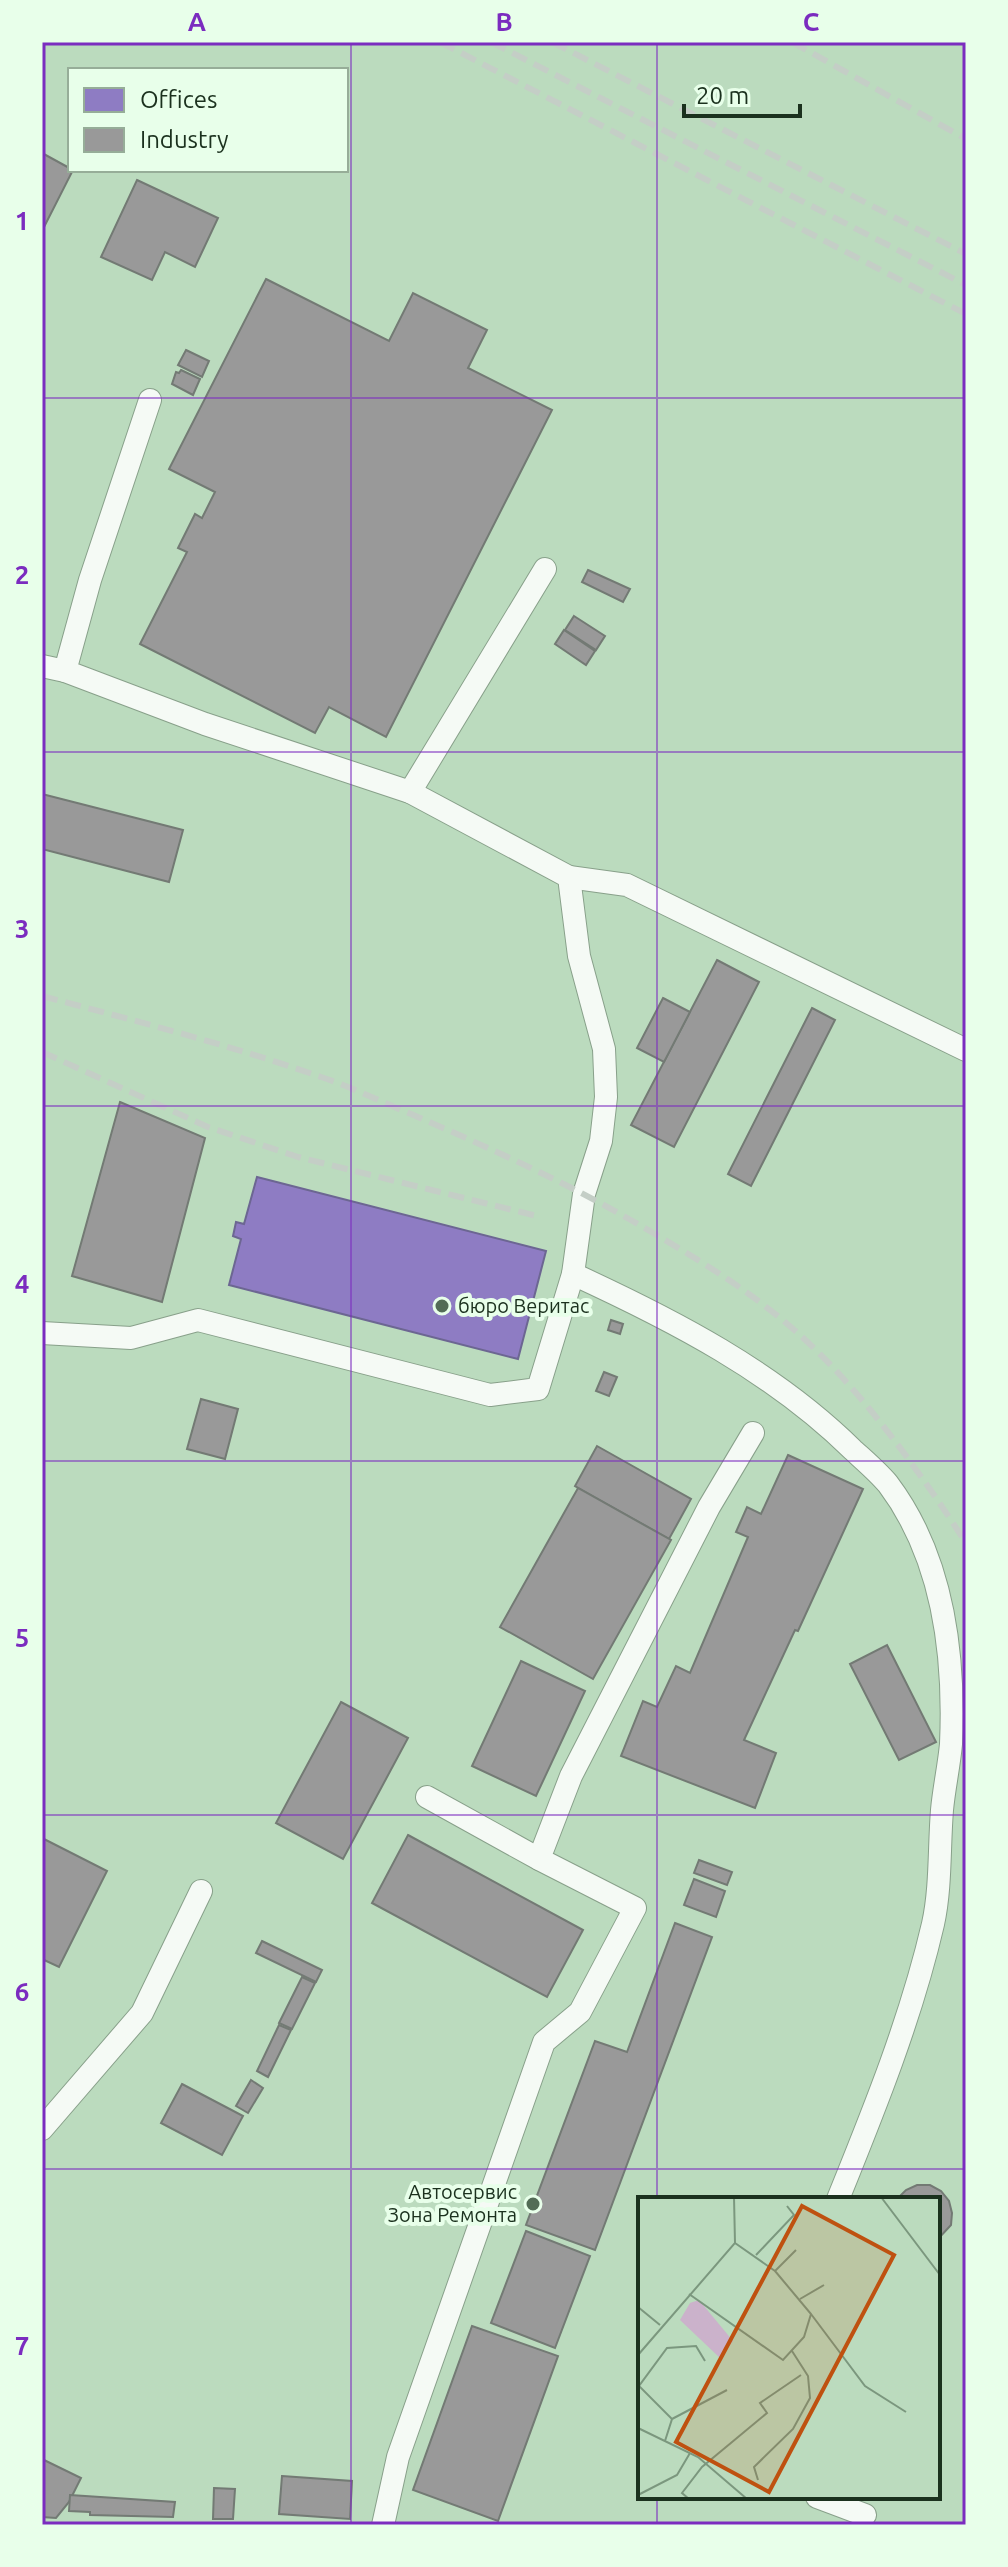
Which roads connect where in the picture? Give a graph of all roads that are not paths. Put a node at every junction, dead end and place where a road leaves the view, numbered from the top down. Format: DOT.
graph roads {
  1 [pos="150,400"];
  2 [pos="545,569"];
  3 [pos="42,666"];
  4 [pos="65,671"];
  5 [pos="410,792"];
  6 [pos="569,877"];
  7 [pos="966,1050"];
  8 [pos="573,1274"];
  9 [pos="42,1333"];
  10 [pos="753,1433"];
  11 [pos="427,1797"];
  12 [pos="539,1859"];
  13 [pos="201,1891"];
  14 [pos="42,2129"];
  15 [pos="839,2197"];
  16 [pos="822,2499"];
  17 [pos="865,2515"];
  18 [pos="383,2525"];
  1 -- 4 [label="lane"];
  2 -- 5 [label="lane"];
  3 -- 4 [label="lane"];
  4 -- 5 [label="lane"];
  5 -- 6 [label="lane"];
  6 -- 7 [label="lane"];
  6 -- 8 [label="lane"];
  8 -- 9 [label="lane"];
  8 -- 15 [label="lane"];
  10 -- 12 [label="lane"];
  11 -- 12 [label="lane"];
  12 -- 18 [label="lane"];
  13 -- 14 [label="lane"];
  16 -- 17 [label="lane"];
}
